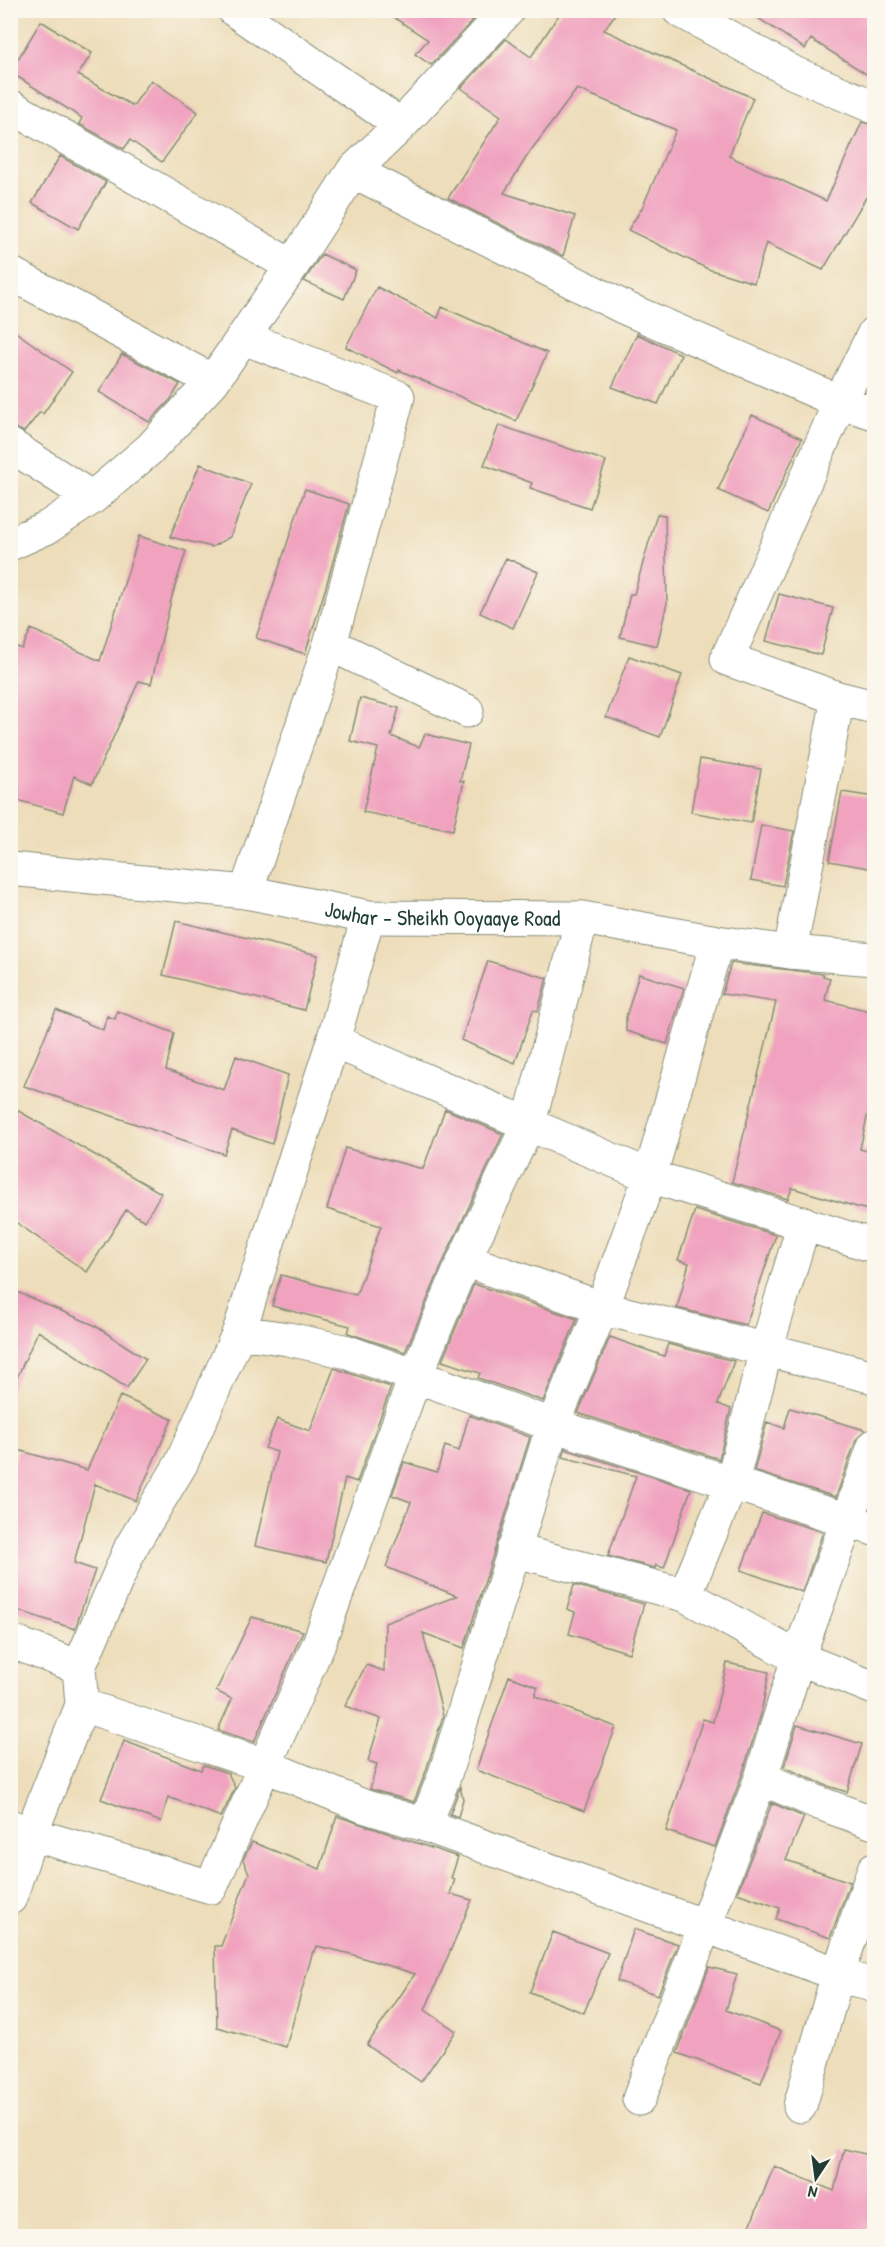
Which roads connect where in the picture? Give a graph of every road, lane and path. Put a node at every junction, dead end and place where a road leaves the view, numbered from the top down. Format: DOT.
graph roads {
  1 [pos="234,10"];
  2 [pos="508,10"];
  3 [pos="679,10"];
  4 [pos="10,106"];
  5 [pos="874,106"];
  6 [pos="401,125"];
  7 [pos="353,171"];
  8 [pos="292,266"];
  9 [pos="10,273"];
  10 [pos="874,333"];
  11 [pos="244,338"];
  12 [pos="213,381"];
  13 [pos="840,402"];
  14 [pos="874,413"];
  15 [pos="10,445"];
  16 [pos="92,498"];
  17 [pos="10,544"];
  18 [pos="330,644"];
  19 [pos="838,698"];
  20 [pos="874,707"];
  21 [pos="467,711"];
  22 [pos="10,869"];
  23 [pos="246,892"];
  24 [pos="368,917"];
  25 [pos="582,918"];
  26 [pos="717,942"];
  27 [pos="790,952"];
  28 [pos="874,958"];
  29 [pos="333,1041"];
  30 [pos="529,1123"];
  31 [pos="650,1176"];
  32 [pos="804,1223"];
  33 [pos="874,1246"];
  34 [pos="464,1260"];
  35 [pos="602,1308"];
  36 [pos="239,1332"];
  37 [pos="766,1350"];
  38 [pos="415,1377"];
  39 [pos="874,1377"];
  40 [pos="553,1425"];
  41 [pos="874,1446"];
  42 [pos="732,1482"];
  43 [pos="861,1524"];
  44 [pos="513,1550"];
  45 [pos="685,1595"];
  46 [pos="10,1641"];
  47 [pos="798,1658"];
  48 [pos="79,1667"];
  49 [pos="874,1688"];
  50 [pos="82,1705"];
  51 [pos="266,1766"];
  52 [pos="761,1778"];
  53 [pos="874,1823"];
  54 [pos="425,1825"];
  55 [pos="21,1830"];
  56 [pos="874,1869"];
  57 [pos="10,1898"];
  58 [pos="704,1925"];
  59 [pos="838,1974"];
  60 [pos="874,1986"];
  61 [pos="639,2099"];
  62 [pos="800,2106"];
  1 -- 6 [label="street"];
  2 -- 6 [label="street"];
  3 -- 5 [label="street"];
  4 -- 8 [label="street"];
  6 -- 7 [label="street"];
  7 -- 8 [label="street"];
  7 -- 13 [label="street"];
  8 -- 11 [label="street"];
  9 -- 12 [label="street"];
  10 -- 13 [label="street"];
  11 -- 12 [label="street"];
  11 -- 18 [label="street"];
  12 -- 16 [label="street"];
  13 -- 14 [label="street"];
  13 -- 19 [label="street"];
  15 -- 16 [label="street"];
  16 -- 17 [label="street"];
  18 -- 21 [label="street"];
  18 -- 23 [label="street"];
  19 -- 20 [label="street"];
  19 -- 27 [label="street"];
  22 -- 23 [label="street, Jowhar - Sheikh Ooyaaye Road"];
  23 -- 24 [label="street, Jowhar - Sheikh Ooyaaye Road"];
  24 -- 25 [label="street, Jowhar - Sheikh Ooyaaye Road"];
  24 -- 29 [label="street"];
  25 -- 26 [label="street, Jowhar - Sheikh Ooyaaye Road"];
  25 -- 30 [label="street"];
  26 -- 27 [label="street, Jowhar - Sheikh Ooyaaye Road"];
  26 -- 31 [label="street"];
  27 -- 28 [label="street, Jowhar - Sheikh Ooyaaye Road"];
  29 -- 30 [label="street"];
  29 -- 36 [label="street"];
  30 -- 31 [label="street"];
  30 -- 34 [label="street"];
  31 -- 32 [label="street"];
  31 -- 35 [label="street"];
  32 -- 33 [label="street"];
  32 -- 37 [label="street"];
  34 -- 35 [label="street"];
  34 -- 38 [label="street"];
  35 -- 37 [label="street"];
  35 -- 40 [label="street"];
  36 -- 38 [label="street"];
  36 -- 48 [label="street"];
  37 -- 39 [label="street"];
  37 -- 42 [label="street"];
  38 -- 40 [label="street"];
  38 -- 51 [label="street"];
  40 -- 42 [label="street"];
  40 -- 44 [label="street"];
  41 -- 43 [label="street"];
  42 -- 43 [label="street"];
  42 -- 45 [label="street"];
  43 -- 47 [label="street"];
  44 -- 45 [label="street"];
  44 -- 54 [label="street"];
  45 -- 47 [label="street"];
  46 -- 48 [label="street"];
  47 -- 49 [label="street"];
  47 -- 52 [label="street"];
  48 -- 50 [label="street"];
  50 -- 51 [label="street"];
  50 -- 55 [label="street"];
  51 -- 54 [label="street"];
  51 -- 55 [label="street"];
  52 -- 53 [label="street"];
  52 -- 58 [label="street"];
  54 -- 58 [label="street"];
  55 -- 57 [label="street"];
  56 -- 59 [label="street"];
  58 -- 59 [label="street"];
  58 -- 61 [label="street"];
  59 -- 60 [label="street"];
  59 -- 62 [label="street"];
}
